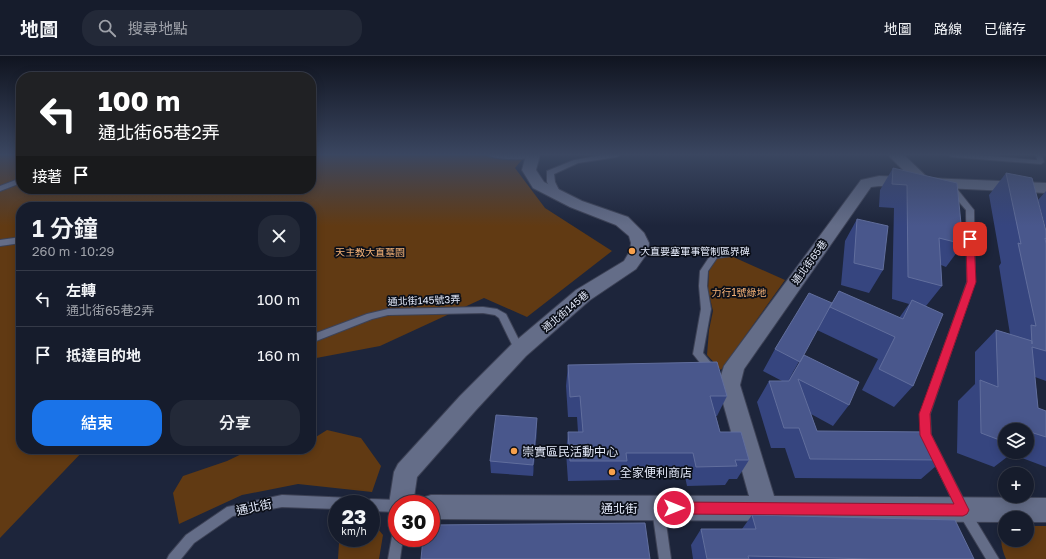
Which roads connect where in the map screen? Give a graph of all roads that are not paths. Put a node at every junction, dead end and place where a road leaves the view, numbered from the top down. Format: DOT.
graph roads {
  1 [pos="535,178"];
  2 [pos="550,178"];
  3 [pos="920,178"];
  4 [pos="16,182"];
  5 [pos="924,182"];
  6 [pos="948,183"];
  7 [pos="1046,188"];
  8 [pos="0,189"];
  9 [pos="557,194"];
  10 [pos="16,241"];
  11 [pos="0,243"];
  12 [pos="729,254"];
  13 [pos="316,337"];
  14 [pos="519,350"];
  15 [pos="729,385"];
  16 [pos="403,495"];
  17 [pos="328,503"];
  18 [pos="440,507"];
  19 [pos="658,508"];
  20 [pos="765,509"];
  21 [pos="963,510"];
  22 [pos="1046,510"];
  23 [pos="396,547"];
  24 [pos="173,559"];
  25 [pos="394,559"];
  26 [pos="666,559"];
  27 [pos="993,559"];
  1 -- 9 [label="street, 通北街145巷"];
  2 -- 9 [label="lane"];
  3 -- 5 [label="street"];
  4 -- 8 [label="lane"];
  5 -- 6 [label="street, 通北街65巷"];
  5 -- 15 [label="street, 通北街65巷"];
  6 -- 7 [label="street, 通北街65巷"];
  6 -- 21 [label="lane"];
  9 -- 14 [label="street, 通北街145巷"];
  10 -- 11 [label="lane"];
  12 -- 15 [label="lane"];
  13 -- 14 [label="lane, 通北街145號3弄"];
  14 -- 16 [label="street, 通北街145巷"];
  15 -- 20 [label="street"];
  17 -- 24 [label="lane, 通北街"];
  18 -- 19 [label="street, 通北街"];
  19 -- 20 [label="street, 通北街"];
  19 -- 26 [label="lane"];
  20 -- 21 [label="street, 通北街"];
  21 -- 22 [label="street, 通北街"];
  21 -- 27 [label="lane"];
  23 -- 25 [label="lane"];
}
